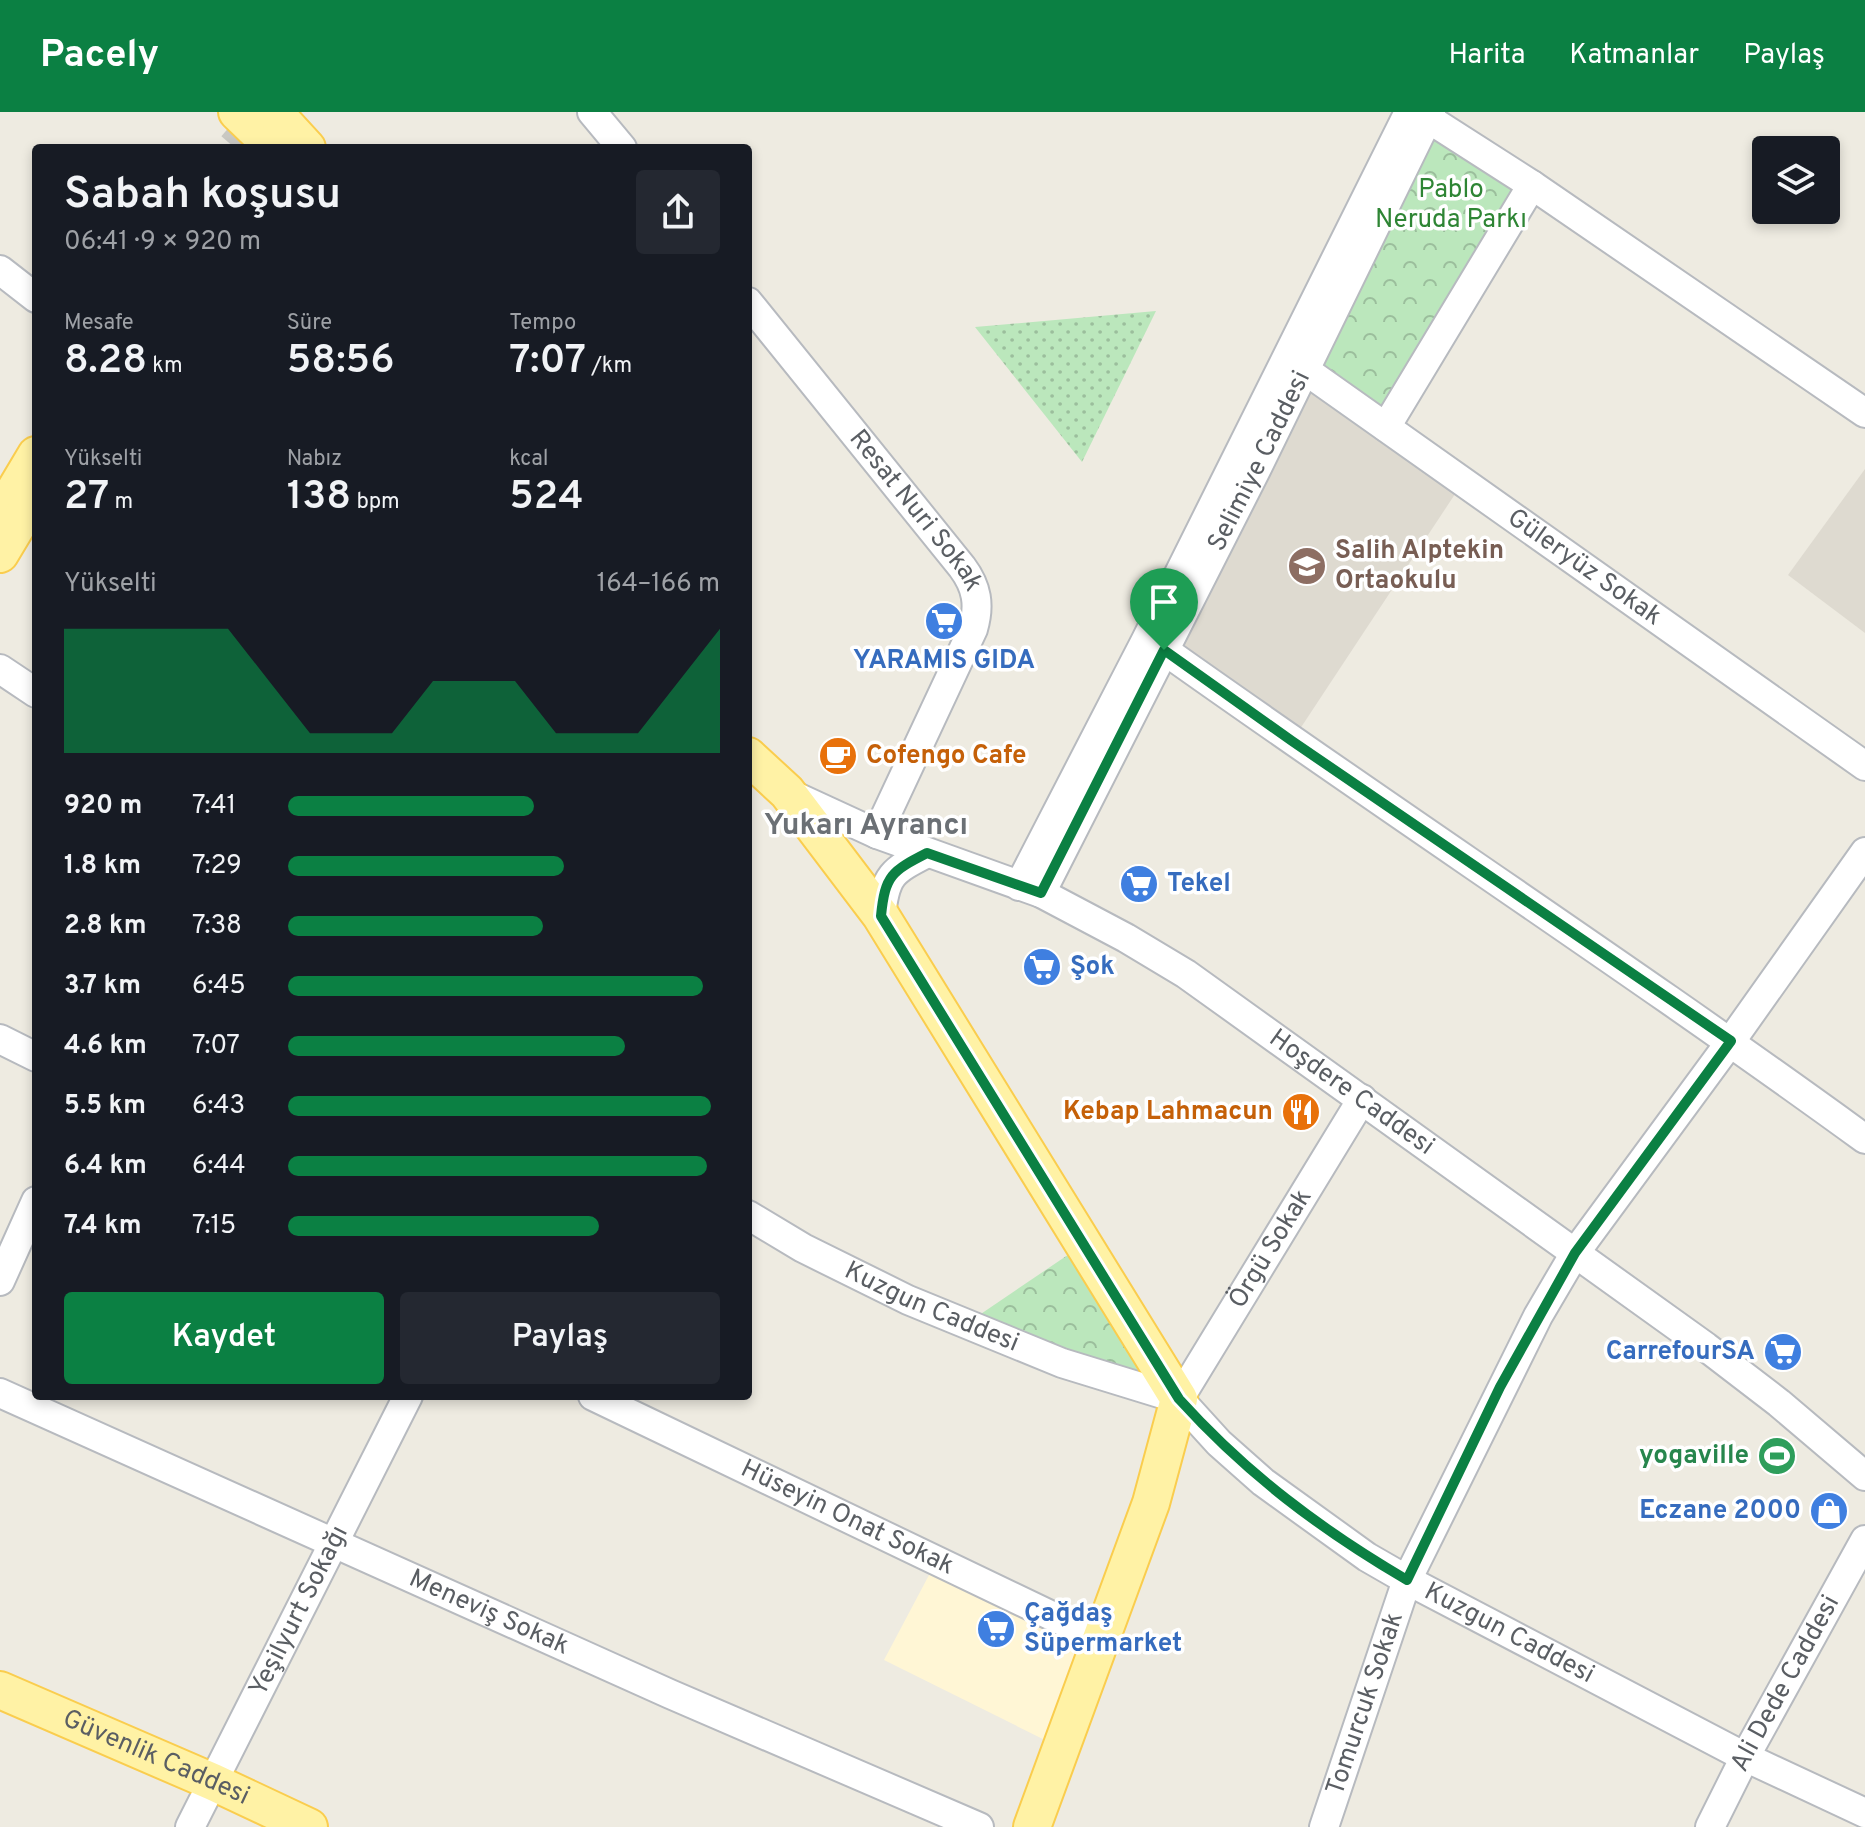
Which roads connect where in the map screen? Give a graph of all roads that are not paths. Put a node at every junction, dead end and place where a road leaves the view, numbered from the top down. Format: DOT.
graph roads {
  1 [pos="592,112"];
  2 [pos="1422,113"];
  3 [pos="259,125"];
  4 [pos="299,144"];
  5 [pos="619,144"];
  6 [pos="1532,185"];
  7 [pos="0,270"];
  8 [pos="32,295"];
  9 [pos="752,307"];
  10 [pos="1305,370"];
  11 [pos="1865,413"];
  12 [pos="1386,427"];
  13 [pos="32,462"];
  14 [pos="32,501"];
  15 [pos="0,515"];
  16 [pos="0,554"];
  17 [pos="1164,650"];
  18 [pos="0,669"];
  19 [pos="32,690"];
  20 [pos="752,760"];
  21 [pos="1865,766"];
  22 [pos="787,792"];
  23 [pos="877,834"];
  24 [pos="1865,852"];
  25 [pos="927,853"];
  26 [pos="1030,890"];
  27 [pos="881,916"];
  28 [pos="0,1039"];
  29 [pos="1731,1041"];
  30 [pos="32,1055"];
  31 [pos="1362,1099"];
  32 [pos="1865,1139"];
  33 [pos="32,1210"];
  34 [pos="752,1217"];
  35 [pos="1575,1253"];
  36 [pos="0,1281"];
  37 [pos="0,1393"];
  38 [pos="1179,1399"];
  39 [pos="406,1400"];
  40 [pos="601,1400"];
  41 [pos="1865,1476"];
  42 [pos="1865,1540"];
  43 [pos="334,1542"];
  44 [pos="1407,1580"];
  45 [pos="1100,1639"];
  46 [pos="0,1690"];
  47 [pos="1745,1757"];
  48 [pos="213,1782"];
  49 [pos="1865,1813"];
  50 [pos="190,1827"];
  51 [pos="309,1827"];
  52 [pos="979,1827"];
  53 [pos="1032,1827"];
  54 [pos="1324,1827"];
  55 [pos="1710,1827"];
  1 -- 5 [label="street"];
  2 -- 6 [label="street"];
  2 -- 10 [label="street, Selimiye Caddesi"];
  2 -- 26 [label="street, Selimiye Caddesi"];
  3 -- 4 [label="main road"];
  6 -- 11 [label="street"];
  6 -- 12 [label="street"];
  7 -- 8 [label="street"];
  9 -- 23 [label="street, Resat Nuri Sokak"];
  10 -- 12 [label="street, Güleryüz Sokak"];
  10 -- 17 [label="street, Selimiye Caddesi"];
  12 -- 21 [label="street, Güleryüz Sokak"];
  13 -- 15 [label="main road"];
  14 -- 16 [label="main road"];
  17 -- 26 [label="street, Selimiye Caddesi"];
  17 -- 29 [label="street"];
  18 -- 19 [label="street"];
  20 -- 22 [label="main road"];
  22 -- 23 [label="street, Hoşdere Caddesi"];
  22 -- 27 [label="main road"];
  23 -- 25 [label="street, Hoşdere Caddesi"];
  24 -- 29 [label="street, Tomurcuk Sokak"];
  25 -- 26 [label="street, Hoşdere Caddesi"];
  25 -- 27 [label="street"];
  26 -- 31 [label="street, Hoşdere Caddesi"];
  27 -- 38 [label="main road"];
  28 -- 30 [label="street"];
  29 -- 32 [label="street"];
  29 -- 35 [label="street, Tomurcuk Sokak"];
  31 -- 35 [label="street, Hoşdere Caddesi"];
  31 -- 38 [label="street, Örgü Sokak"];
  33 -- 36 [label="street"];
  34 -- 38 [label="street, Kuzgun Caddesi"];
  35 -- 41 [label="street, Hoşdere Caddesi"];
  35 -- 44 [label="street, Tomurcuk Sokak"];
  37 -- 43 [label="street, Meneviş Sokak"];
  38 -- 44 [label="street, Kuzgun Caddesi"];
  38 -- 45 [label="main road"];
  39 -- 43 [label="street, Yeşilyurt Sokağı"];
  40 -- 45 [label="street, Hüseyin Onat Sokak"];
  42 -- 47 [label="street, Ali Dede Caddesi"];
  43 -- 48 [label="street, Yeşilyurt Sokağı"];
  43 -- 52 [label="street, Meneviş Sokak"];
  44 -- 47 [label="street, Kuzgun Caddesi"];
  44 -- 54 [label="street, Tomurcuk Sokak"];
  45 -- 53 [label="main road"];
  46 -- 48 [label="main road, Güvenlik Caddesi"];
  47 -- 49 [label="street, Kuzgun Caddesi"];
  47 -- 55 [label="street, Ali Dede Caddesi"];
  48 -- 50 [label="street, Yeşilyurt Sokağı"];
  48 -- 51 [label="main road, Güvenlik Caddesi"];
}
